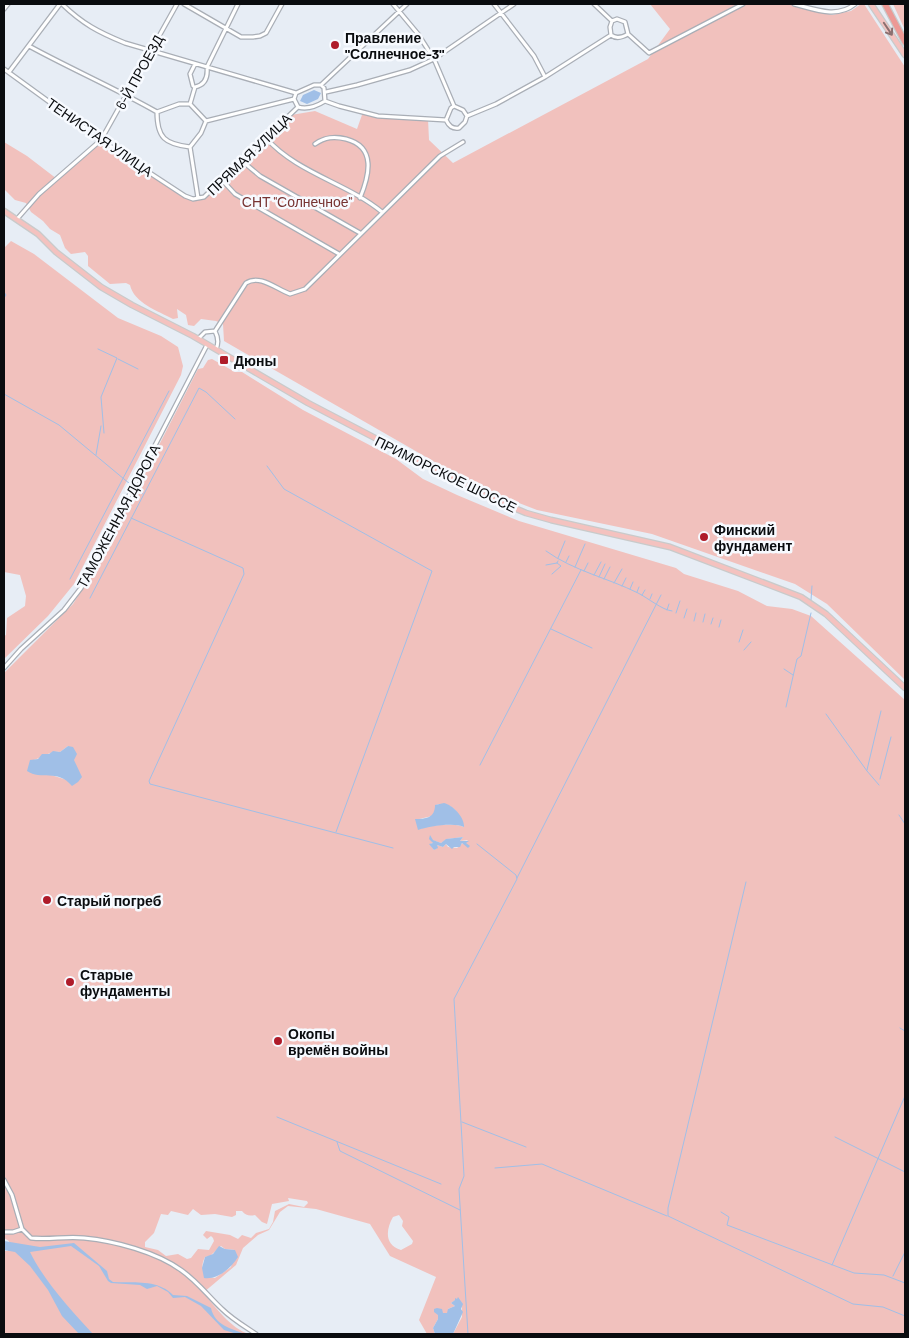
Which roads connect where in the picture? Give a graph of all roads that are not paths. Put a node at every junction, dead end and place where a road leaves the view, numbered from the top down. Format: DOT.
graph roads {
  1 [pos="8,4"];
  2 [pos="61,4"];
  3 [pos="177,4"];
  4 [pos="184,4"];
  5 [pos="238,4"];
  6 [pos="282,4"];
  7 [pos="393,4"];
  8 [pos="407,4"];
  9 [pos="494,4"];
  10 [pos="514,4"];
  11 [pos="594,4"];
  12 [pos="743,4"];
  13 [pos="794,4"];
  14 [pos="855,4"];
  15 [pos="871,4"];
  16 [pos="885,4"];
  17 [pos="4,9"];
  18 [pos="400,10"];
  19 [pos="502,13"];
  20 [pos="612,21"];
  21 [pos="225,28"];
  22 [pos="628,34"];
  23 [pos="611,35"];
  24 [pos="905,42"];
  25 [pos="29,46"];
  26 [pos="150,51"];
  27 [pos="905,55"];
  28 [pos="434,59"];
  29 [pos="194,64"];
  30 [pos="207,67"];
  31 [pos="4,69"];
  32 [pos="9,72"];
  33 [pos="545,77"];
  34 [pos="321,86"];
  35 [pos="195,87"];
  36 [pos="326,92"];
  37 [pos="296,93"];
  38 [pos="126,94"];
  39 [pos="294,99"];
  40 [pos="325,101"];
  41 [pos="190,104"];
  42 [pos="454,106"];
  43 [pos="298,107"];
  44 [pos="157,112"];
  45 [pos="467,116"];
  46 [pos="446,120"];
  47 [pos="206,121"];
  48 [pos="266,138"];
  49 [pos="101,140"];
  50 [pos="463,142"];
  51 [pos="315,144"];
  52 [pos="190,147"];
  53 [pos="242,161"];
  54 [pos="222,180"];
  55 [pos="198,198"];
  56 [pos="360,198"];
  57 [pos="4,211"];
  58 [pos="382,212"];
  59 [pos="17,219"];
  60 [pos="360,233"];
  61 [pos="339,254"];
  62 [pos="215,331"];
  63 [pos="198,339"];
  64 [pos="207,345"];
  65 [pos="216,350"];
  66 [pos="4,668"];
  67 [pos="905,688"];
  68 [pos="4,1180"];
  69 [pos="22,1229"];
  70 [pos="4,1232"];
  71 [pos="256,1334"];
  1 -- 17 [label="street"];
  2 -- 25 [label="street"];
  2 -- 26 [label="street"];
  3 -- 26 [label="street, 6-Й ПРОЕЗД"];
  4 -- 21 [label="street"];
  5 -- 21 [label="street"];
  6 -- 21 [label="street"];
  7 -- 18 [label="street"];
  8 -- 18 [label="street"];
  9 -- 19 [label="street"];
  10 -- 19 [label="street"];
  11 -- 20 [label="street"];
  12 -- 22 [label="street"];
  13 -- 14 [label="street"];
  15 -- 27 [label="main road, one-way"];
  16 -- 24 [label="highway"];
  18 -- 28 [label="street"];
  18 -- 34 [label="street"];
  19 -- 28 [label="street"];
  19 -- 33 [label="street"];
  20 -- 22 [label="street"];
  20 -- 23 [label="street"];
  21 -- 30 [label="street"];
  22 -- 23 [label="street"];
  23 -- 33 [label="street"];
  25 -- 32 [label="street"];
  25 -- 38 [label="street"];
  26 -- 29 [label="street"];
  26 -- 38 [label="street, 6-Й ПРОЕЗД"];
  28 -- 36 [label="street"];
  28 -- 42 [label="street"];
  29 -- 30 [label="street"];
  29 -- 35 [label="street"];
  30 -- 35 [label="street"];
  30 -- 37 [label="street"];
  31 -- 32 [label="street, ТЕНИСТАЯ УЛИЦА"];
  32 -- 49 [label="street, ТЕНИСТАЯ УЛИЦА"];
  33 -- 45 [label="street"];
  34 -- 36 [label="street"];
  34 -- 37 [label="street"];
  35 -- 41 [label="street"];
  36 -- 40 [label="street"];
  37 -- 39 [label="street"];
  38 -- 44 [label="street"];
  38 -- 49 [label="street, 6-Й ПРОЕЗД"];
  39 -- 43 [label="street"];
  39 -- 47 [label="street"];
  40 -- 43 [label="street"];
  40 -- 46 [label="street"];
  41 -- 44 [label="street"];
  41 -- 47 [label="street"];
  42 -- 45 [label="street"];
  42 -- 46 [label="street"];
  43 -- 48 [label="street, ПРЯМАЯ УЛИЦА"];
  44 -- 52 [label="street"];
  45 -- 46 [label="street"];
  47 -- 52 [label="street"];
  48 -- 53 [label="street, ПРЯМАЯ УЛИЦА"];
  48 -- 56 [label="street"];
  49 -- 55 [label="street, ТЕНИСТАЯ УЛИЦА"];
  49 -- 59 [label="street"];
  50 -- 58 [label="street"];
  51 -- 56 [label="street"];
  52 -- 55 [label="street"];
  53 -- 54 [label="street, ПРЯМАЯ УЛИЦА"];
  53 -- 60 [label="street"];
  54 -- 55 [label="street, ПРЯМАЯ УЛИЦА"];
  54 -- 61 [label="street"];
  56 -- 58 [label="street"];
  57 -- 59 [label="main road, ПРИМОРСКОЕ ШОССЕ"];
  58 -- 60 [label="street"];
  59 -- 63 [label="main road, ПРИМОРСКОЕ ШОССЕ"];
  60 -- 61 [label="street"];
  61 -- 62 [label="street"];
  62 -- 63 [label="street"];
  62 -- 65 [label="street"];
  63 -- 64 [label="main road, ПРИМОРСКОЕ ШОССЕ"];
  64 -- 65 [label="main road, ПРИМОРСКОЕ ШОССЕ"];
  64 -- 66 [label="street, ТАМОЖЕННАЯ ДОРОГА"];
  65 -- 67 [label="main road, ПРИМОРСКОЕ ШОССЕ"];
  68 -- 69 [label="street"];
  69 -- 70 [label="street"];
  69 -- 71 [label="street"];
}
